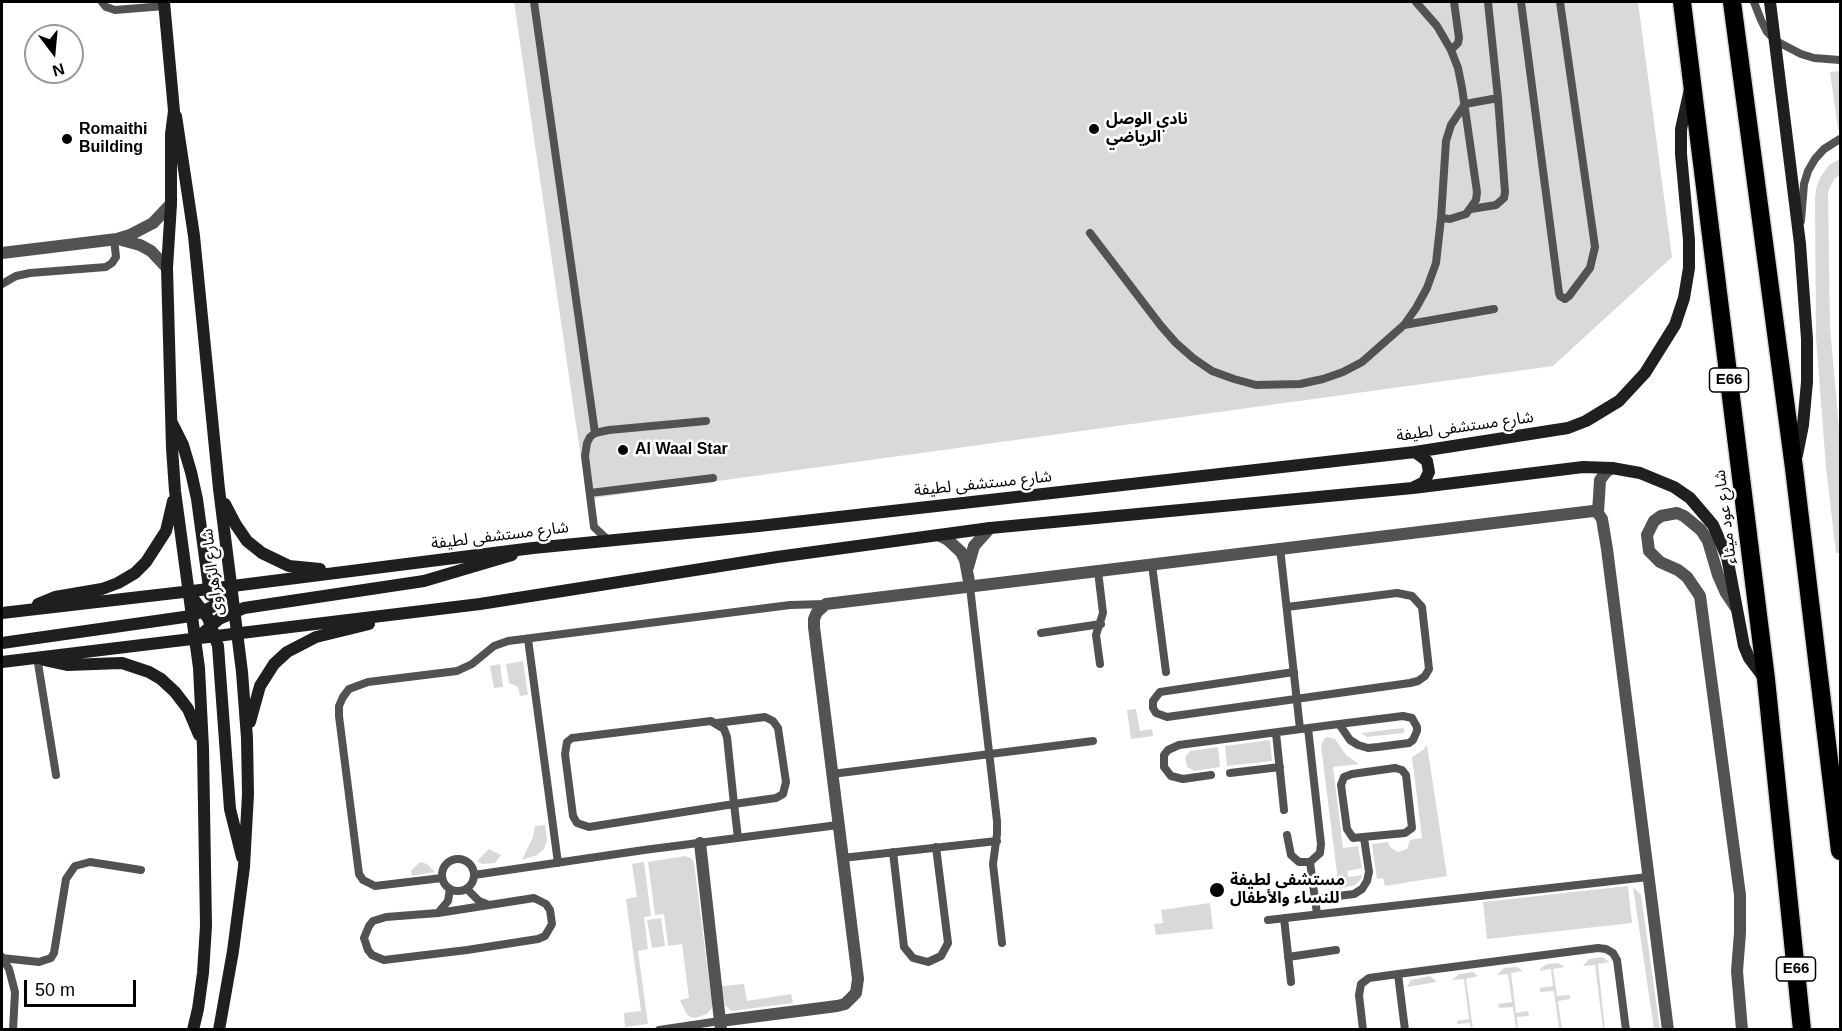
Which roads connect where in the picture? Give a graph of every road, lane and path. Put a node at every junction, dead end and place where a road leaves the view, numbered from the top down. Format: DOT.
graph roads {
  1 [pos="102,2"];
  2 [pos="534,2"];
  3 [pos="1416,2"];
  4 [pos="1454,2"];
  5 [pos="1488,2"];
  6 [pos="1521,2"];
  7 [pos="1560,2"];
  8 [pos="1682,2"];
  9 [pos="1732,2"];
  10 [pos="1754,2"];
  11 [pos="1770,2"];
  12 [pos="164,4"];
  13 [pos="1776,41"];
  14 [pos="1451,50"];
  15 [pos="1840,60"];
  16 [pos="1693,80"];
  17 [pos="1498,98"];
  18 [pos="1465,104"];
  19 [pos="174,111"];
  20 [pos="1840,139"];
  21 [pos="171,204"];
  22 [pos="1471,209"];
  23 [pos="1442,218"];
  24 [pos="1090,233"];
  25 [pos="116,239"];
  26 [pos="1800,244"];
  27 [pos="3,252"];
  28 [pos="167,268"];
  29 [pos="2,284"];
  30 [pos="1494,309"];
  31 [pos="1404,325"];
  32 [pos="171,419"];
  33 [pos="706,421"];
  34 [pos="596,433"];
  35 [pos="1416,452"];
  36 [pos="1612,468"];
  37 [pos="1794,468"];
  38 [pos="713,478"];
  39 [pos="1413,488"];
  40 [pos="219,489"];
  41 [pos="175,491"];
  42 [pos="590,493"];
  43 [pos="1598,513"];
  44 [pos="594,527"];
  45 [pos="990,528"];
  46 [pos="938,535"];
  47 [pos="608,540"];
  48 [pos="584,542"];
  49 [pos="533,548"];
  50 [pos="1280,548"];
  51 [pos="1152,564"];
  52 [pos="1098,571"];
  53 [pos="345,572"];
  54 [pos="968,572"];
  55 [pos="231,586"];
  56 [pos="970,587"];
  57 [pos="209,590"];
  58 [pos="188,592"];
  59 [pos="826,604"];
  60 [pos="1287,607"];
  61 [pos="1736,608"];
  62 [pos="29,609"];
  63 [pos="234,611"];
  64 [pos="203,612"];
  65 [pos="2,613"];
  66 [pos="384,616"];
  67 [pos="1101,624"];
  68 [pos="215,627"];
  69 [pos="237,633"];
  70 [pos="1041,633"];
  71 [pos="195,639"];
  72 [pos="528,639"];
  73 [pos="2,643"];
  74 [pos="37,657"];
  75 [pos="2,662"];
  76 [pos="1100,664"];
  77 [pos="1166,672"];
  78 [pos="1294,672"];
  79 [pos="1766,679"];
  80 [pos="1297,699"];
  81 [pos="717,723"];
  82 [pos="1339,724"];
  83 [pos="1304,729"];
  84 [pos="1276,733"];
  85 [pos="247,738"];
  86 [pos="1093,741"];
  87 [pos="203,748"];
  88 [pos="991,755"];
  89 [pos="1280,767"];
  90 [pos="1230,773"];
  91 [pos="832,774"];
  92 [pos="56,775"];
  93 [pos="1211,775"];
  94 [pos="734,804"];
  95 [pos="1284,810"];
  96 [pos="838,825"];
  97 [pos="1287,835"];
  98 [pos="738,838"];
  99 [pos="1364,838"];
  100 [pos="997,841"];
  101 [pos="700,843"];
  102 [pos="936,848"];
  103 [pos="1840,851"];
  104 [pos="892,852"];
  105 [pos="842,858"];
  106 [pos="1310,862"];
  107 [pos="558,863"];
  108 [pos="244,867"];
  109 [pos="141,870"];
  110 [pos="474,875"];
  111 [pos="1648,877"];
  112 [pos="442,878"];
  113 [pos="450,889"];
  114 [pos="467,889"];
  115 [pos="1315,900"];
  116 [pos="491,906"];
  117 [pos="438,913"];
  118 [pos="1317,914"];
  119 [pos="1284,918"];
  120 [pos="1268,920"];
  121 [pos="1002,943"];
  122 [pos="1336,950"];
  123 [pos="1288,957"];
  124 [pos="2,958"];
  125 [pos="1398,974"];
  126 [pos="1291,982"];
  127 [pos="721,1025"];
  128 [pos="679,1028"];
  129 [pos="13,1029"];
  130 [pos="193,1029"];
  131 [pos="219,1029"];
  132 [pos="659,1029"];
  133 [pos="1364,1029"];
  134 [pos="1405,1029"];
  135 [pos="1626,1029"];
  136 [pos="1668,1029"];
  137 [pos="1742,1029"];
  138 [pos="1802,1029"];
  1 -- 12 [label="lane"];
  2 -- 34 [label="lane"];
  3 -- 14 [label="lane"];
  4 -- 14 [label="lane"];
  5 -- 17 [label="lane"];
  6 -- 7 [label="lane"];
  8 -- 16 [label="highway, شارع عود ميثاء / E66"];
  9 -- 37 [label="highway"];
  10 -- 13 [label="lane"];
  11 -- 13 [label="main road"];
  12 -- 19 [label="main road, شارع الزهراوى"];
  13 -- 15 [label="lane"];
  13 -- 26 [label="main road"];
  14 -- 18 [label="lane"];
  16 -- 35 [label="main road, شارع مستشفى لطيفة"];
  16 -- 79 [label="highway, شارع عود ميثاء / E66"];
  17 -- 18 [label="lane"];
  17 -- 22 [label="lane"];
  18 -- 22 [label="lane"];
  18 -- 23 [label="lane"];
  19 -- 21 [label="main road, شارع الزهراوى"];
  19 -- 40 [label="main road, شارع الزهراوى"];
  20 -- 26 [label="lane"];
  21 -- 25 [label="street"];
  21 -- 28 [label="main road, شارع الزهراوى"];
  22 -- 23 [label="lane"];
  23 -- 31 [label="lane"];
  24 -- 31 [label="lane"];
  25 -- 27 [label="street"];
  25 -- 28 [label="street"];
  25 -- 29 [label="lane"];
  26 -- 37 [label="main road"];
  28 -- 32 [label="main road, شارع الزهراوى"];
  30 -- 31 [label="lane"];
  32 -- 41 [label="main road, شارع الزهراوى"];
  32 -- 57 [label="main road, شارع الزهراوى"];
  33 -- 34 [label="lane"];
  34 -- 42 [label="lane"];
  35 -- 39 [label="main road"];
  35 -- 47 [label="main road, شارع مستشفى لطيفة"];
  36 -- 39 [label="main road"];
  36 -- 43 [label="street"];
  36 -- 61 [label="main road"];
  37 -- 103 [label="highway"];
  38 -- 42 [label="lane"];
  39 -- 45 [label="main road"];
  40 -- 53 [label="main road"];
  40 -- 55 [label="main road, شارع الزهراوى"];
  41 -- 58 [label="main road, شارع الزهراوى"];
  41 -- 62 [label="main road"];
  42 -- 44 [label="lane"];
  43 -- 50 [label="street"];
  43 -- 111 [label="street"];
  44 -- 47 [label="lane"];
  44 -- 48 [label="lane"];
  45 -- 46 [label="main road"];
  45 -- 54 [label="street"];
  46 -- 54 [label="street"];
  46 -- 66 [label="main road"];
  47 -- 48 [label="main road, شارع مستشفى لطيفة"];
  48 -- 49 [label="main road, شارع مستشفى لطيفة"];
  49 -- 53 [label="main road, شارع مستشفى لطيفة"];
  49 -- 63 [label="main road"];
  50 -- 51 [label="street"];
  50 -- 60 [label="lane"];
  51 -- 52 [label="street"];
  51 -- 77 [label="lane"];
  52 -- 56 [label="street"];
  52 -- 67 [label="lane"];
  53 -- 55 [label="main road, شارع مستشفى لطيفة"];
  54 -- 56 [label="street"];
  55 -- 57 [label="main road, شارع مستشفى لطيفة"];
  55 -- 63 [label="main road, شارع الزهراوى"];
  55 -- 64 [label="main road"];
  56 -- 59 [label="street"];
  56 -- 88 [label="lane"];
  57 -- 58 [label="main road, شارع مستشفى لطيفة"];
  57 -- 64 [label="main road, شارع الزهراوى"];
  58 -- 62 [label="main road, شارع مستشفى لطيفة"];
  58 -- 64 [label="main road"];
  59 -- 72 [label="lane"];
  59 -- 91 [label="street"];
  60 -- 78 [label="lane"];
  60 -- 80 [label="lane"];
  61 -- 79 [label="main road"];
  61 -- 137 [label="street"];
  62 -- 65 [label="main road, شارع مستشفى لطيفة"];
  63 -- 68 [label="main road"];
  63 -- 69 [label="main road, شارع الزهراوى"];
  64 -- 68 [label="main road"];
  64 -- 71 [label="main road, شارع الزهراوى"];
  64 -- 73 [label="main road"];
  66 -- 69 [label="main road"];
  66 -- 85 [label="main road"];
  67 -- 70 [label="lane"];
  67 -- 76 [label="lane"];
  68 -- 69 [label="main road"];
  68 -- 71 [label="main road"];
  68 -- 108 [label="main road"];
  69 -- 85 [label="main road, شارع الزهراوى"];
  71 -- 74 [label="main road"];
  71 -- 87 [label="main road, شارع الزهراوى"];
  72 -- 107 [label="lane"];
  72 -- 112 [label="lane"];
  74 -- 75 [label="main road"];
  74 -- 87 [label="main road"];
  74 -- 92 [label="lane"];
  78 -- 80 [label="lane"];
  78 -- 80 [label="lane"];
  79 -- 138 [label="highway, شارع عود ميثاء / E66"];
  80 -- 83 [label="lane"];
  81 -- 94 [label="lane"];
  81 -- 94 [label="lane"];
  81 -- 94 [label="lane"];
  82 -- 82 [label="lane"];
  82 -- 83 [label="lane"];
  83 -- 84 [label="lane"];
  83 -- 106 [label="lane"];
  84 -- 89 [label="lane"];
  84 -- 93 [label="lane"];
  85 -- 108 [label="main road, شارع الزهراوى"];
  86 -- 88 [label="lane"];
  87 -- 130 [label="main road, شارع الزهراوى"];
  88 -- 91 [label="lane"];
  88 -- 100 [label="lane"];
  89 -- 90 [label="lane"];
  89 -- 95 [label="lane"];
  91 -- 96 [label="street"];
  94 -- 98 [label="lane"];
  96 -- 98 [label="lane"];
  96 -- 105 [label="street"];
  97 -- 106 [label="lane"];
  98 -- 101 [label="lane"];
  99 -- 99 [label="lane"];
  99 -- 115 [label="lane"];
  100 -- 102 [label="lane"];
  100 -- 121 [label="lane"];
  101 -- 107 [label="lane"];
  101 -- 127 [label="street"];
  102 -- 104 [label="lane"];
  102 -- 104 [label="lane"];
  104 -- 105 [label="lane"];
  105 -- 127 [label="street"];
  106 -- 115 [label="lane"];
  107 -- 110 [label="lane"];
  108 -- 131 [label="main road, شارع الزهراوى"];
  109 -- 124 [label="lane"];
  110 -- 112 [label="lane"];
  110 -- 114 [label="lane"];
  111 -- 118 [label="lane"];
  111 -- 136 [label="street"];
  112 -- 113 [label="lane"];
  113 -- 114 [label="lane"];
  113 -- 117 [label="lane"];
  114 -- 116 [label="lane"];
  115 -- 118 [label="lane"];
  116 -- 117 [label="lane"];
  116 -- 117 [label="lane"];
  118 -- 119 [label="lane"];
  119 -- 120 [label="lane"];
  119 -- 123 [label="lane"];
  122 -- 123 [label="lane"];
  123 -- 126 [label="lane"];
  124 -- 129 [label="lane"];
  125 -- 133 [label="lane"];
  125 -- 134 [label="lane"];
  125 -- 135 [label="lane"];
  127 -- 128 [label="lane"];
  128 -- 132 [label="lane"];
}
